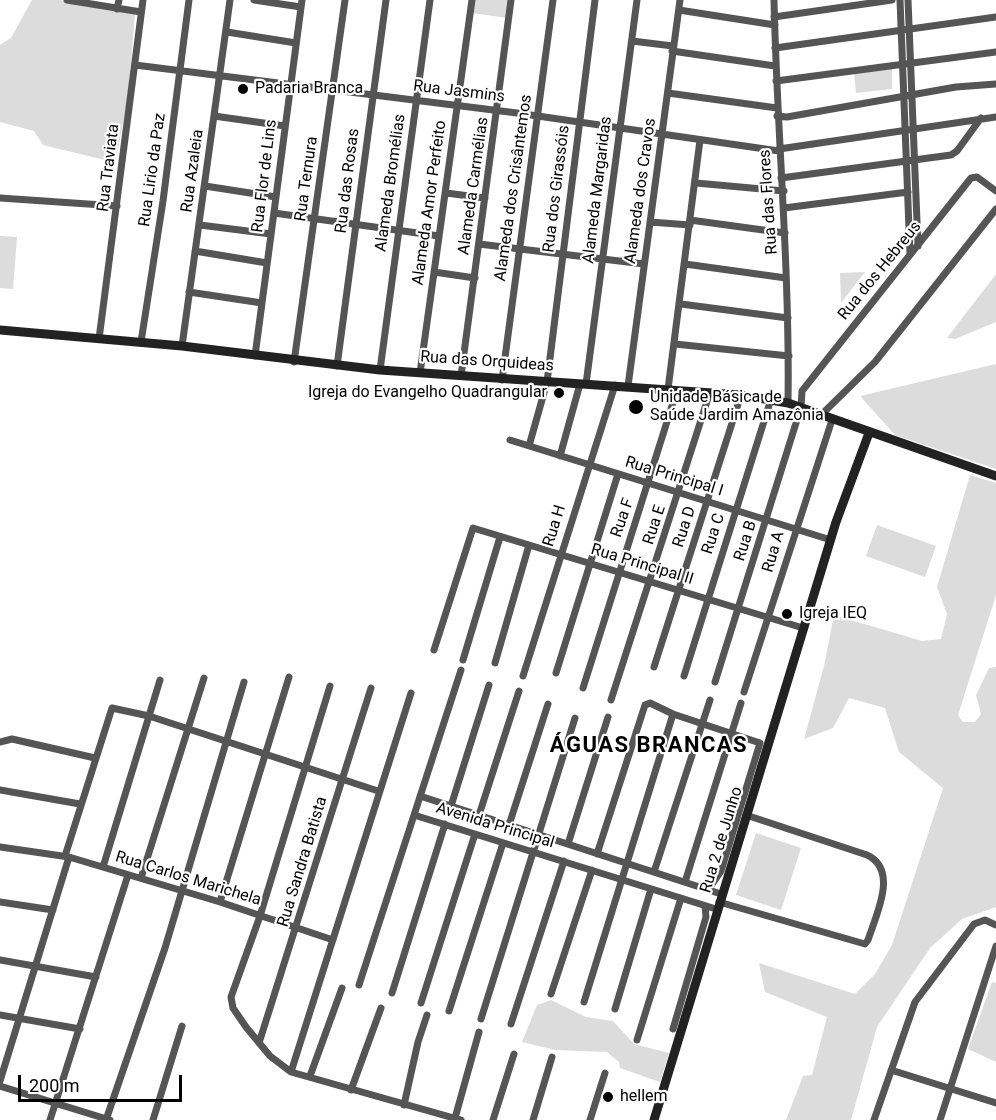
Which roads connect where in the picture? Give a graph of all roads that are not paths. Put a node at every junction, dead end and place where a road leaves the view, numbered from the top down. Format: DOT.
graph roads {
  1 [pos="67,0"];
  2 [pos="119,0"];
  3 [pos="143,0"];
  4 [pos="189,0"];
  5 [pos="230,0"];
  6 [pos="254,0"];
  7 [pos="345,0"];
  8 [pos="386,0"];
  9 [pos="430,0"];
  10 [pos="472,0"];
  11 [pos="511,0"];
  12 [pos="553,0"];
  13 [pos="595,0"];
  14 [pos="637,0"];
  15 [pos="680,0"];
  16 [pos="774,0"];
  17 [pos="892,0"];
  18 [pos="900,0"];
  19 [pos="908,0"];
  20 [pos="89,2"];
  21 [pos="301,3"];
  22 [pos="117,9"];
  23 [pos="679,10"];
  24 [pos="141,12"];
  25 [pos="774,17"];
  26 [pos="996,17"];
  27 [pos="775,25"];
  28 [pos="905,28"];
  29 [pos="226,32"];
  30 [pos="632,41"];
  31 [pos="296,43"];
  32 [pos="673,48"];
  33 [pos="775,48"];
  34 [pos="996,52"];
  35 [pos="906,64"];
  36 [pos="135,65"];
  37 [pos="775,66"];
  38 [pos="180,71"];
  39 [pos="220,76"];
  40 [pos="776,81"];
  41 [pos="996,84"];
  42 [pos="291,85"];
  43 [pos="332,91"];
  44 [pos="668,93"];
  45 [pos="373,96"];
  46 [pos="908,96"];
  47 [pos="416,100"];
  48 [pos="458,105"];
  49 [pos="498,111"];
  50 [pos="777,112"];
  51 [pos="214,116"];
  52 [pos="538,116"];
  53 [pos="996,117"];
  54 [pos="981,118"];
  55 [pos="579,122"];
  56 [pos="285,126"];
  57 [pos="619,129"];
  58 [pos="909,129"];
  59 [pos="661,135"];
  60 [pos="700,140"];
  61 [pos="779,150"];
  62 [pos="910,161"];
  63 [pos="781,178"];
  64 [pos="696,183"];
  65 [pos="205,186"];
  66 [pos="784,191"];
  67 [pos="996,191"];
  68 [pos="446,192"];
  69 [pos="908,192"];
  70 [pos="276,197"];
  71 [pos="0,198"];
  72 [pos="485,198"];
  73 [pos="117,206"];
  74 [pos="784,208"];
  75 [pos="994,212"];
  76 [pos="274,213"];
  77 [pos="315,218"];
  78 [pos="650,222"];
  79 [pos="690,223"];
  80 [pos="357,224"];
  81 [pos="200,225"];
  82 [pos="397,230"];
  83 [pos="785,233"];
  84 [pos="271,234"];
  85 [pos="439,236"];
  86 [pos="479,244"];
  87 [pos="918,246"];
  88 [pos="520,249"];
  89 [pos="195,251"];
  90 [pos="562,254"];
  91 [pos="910,254"];
  92 [pos="602,259"];
  93 [pos="267,263"];
  94 [pos="644,264"];
  95 [pos="685,264"];
  96 [pos="434,272"];
  97 [pos="475,278"];
  98 [pos="786,278"];
  99 [pos="189,291"];
  100 [pos="262,303"];
  101 [pos="681,304"];
  102 [pos="788,318"];
  103 [pos="0,330"];
  104 [pos="99,339"];
  105 [pos="141,342"];
  106 [pos="675,344"];
  107 [pos="182,346"];
  108 [pos="255,356"];
  109 [pos="789,356"];
  110 [pos="294,362"];
  111 [pos="337,366"];
  112 [pos="380,370"];
  113 [pos="420,373"];
  114 [pos="460,376"];
  115 [pos="502,380"];
  116 [pos="547,382"];
  117 [pos="583,384"];
  118 [pos="615,385"];
  119 [pos="628,386"];
  120 [pos="672,389"];
  121 [pos="710,392"];
  122 [pos="741,395"];
  123 [pos="771,399"];
  124 [pos="789,403"];
  125 [pos="801,407"];
  126 [pos="821,415"];
  127 [pos="832,420"];
  128 [pos="869,433"];
  129 [pos="510,440"];
  130 [pos="529,446"];
  131 [pos="560,456"];
  132 [pos="588,465"];
  133 [pos="618,474"];
  134 [pos="996,476"];
  135 [pos="649,484"];
  136 [pos="679,493"];
  137 [pos="708,502"];
  138 [pos="736,511"];
  139 [pos="767,520"];
  140 [pos="795,529"];
  141 [pos="501,537"];
  142 [pos="831,540"];
  143 [pos="529,545"];
  144 [pos="560,555"];
  145 [pos="591,564"];
  146 [pos="619,572"];
  147 [pos="651,582"];
  148 [pos="678,590"];
  149 [pos="708,599"];
  150 [pos="738,608"];
  151 [pos="770,618"];
  152 [pos="803,628"];
  153 [pos="434,650"];
  154 [pos="464,660"];
  155 [pos="495,663"];
  156 [pos="654,667"];
  157 [pos="461,670"];
  158 [pos="556,672"];
  159 [pos="523,676"];
  160 [pos="684,676"];
  161 [pos="289,677"];
  162 [pos="204,678"];
  163 [pos="160,680"];
  164 [pos="244,682"];
  165 [pos="715,682"];
  166 [pos="489,685"];
  167 [pos="330,686"];
  168 [pos="371,688"];
  169 [pos="583,688"];
  170 [pos="519,691"];
  171 [pos="411,693"];
  172 [pos="744,693"];
  173 [pos="611,700"];
  174 [pos="710,700"];
  175 [pos="741,703"];
  176 [pos="548,704"];
  177 [pos="673,714"];
  178 [pos="149,717"];
  179 [pos="608,717"];
  180 [pos="575,718"];
  181 [pos="701,724"];
  182 [pos="188,731"];
  183 [pos="732,733"];
  184 [pos="0,742"];
  185 [pos="225,743"];
  186 [pos="265,755"];
  187 [pos="95,758"];
  188 [pos="305,768"];
  189 [pos="343,780"];
  190 [pos="0,790"];
  191 [pos="378,792"];
  192 [pos="420,796"];
  193 [pos="80,804"];
  194 [pos="451,806"];
  195 [pos="414,815"];
  196 [pos="479,815"];
  197 [pos="746,815"];
  198 [pos="445,824"];
  199 [pos="509,825"];
  200 [pos="475,834"];
  201 [pos="537,834"];
  202 [pos="503,843"];
  203 [pos="568,844"];
  204 [pos="0,847"];
  205 [pos="531,851"];
  206 [pos="597,854"];
  207 [pos="67,857"];
  208 [pos="564,861"];
  209 [pos="627,864"];
  210 [pos="103,867"];
  211 [pos="592,870"];
  212 [pos="654,872"];
  213 [pos="128,874"];
  214 [pos="141,878"];
  215 [pos="623,880"];
  216 [pos="685,882"];
  217 [pos="651,889"];
  218 [pos="706,889"];
  219 [pos="182,890"];
  220 [pos="681,898"];
  221 [pos="0,902"];
  222 [pos="220,902"];
  223 [pos="719,902"];
  224 [pos="703,905"];
  225 [pos="53,910"];
  226 [pos="260,916"];
  227 [pos="996,925"];
  228 [pos="298,928"];
  229 [pos="333,940"];
  230 [pos="996,946"];
  231 [pos="0,960"];
  232 [pos="37,966"];
  233 [pos="96,976"];
  234 [pos="359,985"];
  235 [pos="342,988"];
  236 [pos="392,993"];
  237 [pos="551,994"];
  238 [pos="584,1002"];
  239 [pos="421,1003"];
  240 [pos="381,1008"];
  241 [pos="615,1009"];
  242 [pos="449,1011"];
  243 [pos="0,1015"];
  244 [pos="427,1015"];
  245 [pos="20,1018"];
  246 [pos="481,1019"];
  247 [pos="511,1024"];
  248 [pos="182,1026"];
  249 [pos="80,1029"];
  250 [pos="672,1029"];
  251 [pos="479,1032"];
  252 [pos="637,1040"];
  253 [pos="259,1043"];
  254 [pos="514,1054"];
  255 [pos="552,1057"];
  256 [pos="891,1070"];
  257 [pos="291,1072"];
  258 [pos="605,1072"];
  259 [pos="310,1076"];
  260 [pos="0,1081"];
  261 [pos="0,1086"];
  262 [pos="950,1089"];
  263 [pos="351,1090"];
  264 [pos="55,1103"];
  265 [pos="996,1103"];
  266 [pos="404,1105"];
  267 [pos="437,1117"];
  268 [pos="109,1119"];
  269 [pos="458,1119"];
  270 [pos="50,1120"];
  271 [pos="153,1120"];
  272 [pos="493,1120"];
  273 [pos="533,1120"];
  274 [pos="590,1120"];
  275 [pos="654,1120"];
  276 [pos="874,1120"];
  277 [pos="940,1120"];
  1 -- 20 [label="street"];
  2 -- 22 [label="street"];
  3 -- 24 [label="street, Rua Traviata"];
  4 -- 38 [label="street, Rua Lirio da Paz"];
  5 -- 29 [label="street, Rua Azaleia"];
  6 -- 21 [label="street"];
  7 -- 43 [label="street, Rua Ternura"];
  8 -- 45 [label="street, Rua das Rosas"];
  9 -- 47 [label="street, Alameda Bromélias"];
  10 -- 48 [label="street, Alameda Amor Perfeito"];
  11 -- 49 [label="street, Alameda Carmélias"];
  12 -- 52 [label="street, Alameda dos Crisântemos"];
  13 -- 55 [label="street, Rua dos Girassóis"];
  14 -- 30 [label="street, Alameda Margaridas"];
  15 -- 23 [label="street, Alameda dos Cravos"];
  16 -- 25 [label="street, Rua das Flores"];
  17 -- 25 [label="street"];
  18 -- 28 [label="street"];
  19 -- 28 [label="street"];
  20 -- 22 [label="street"];
  21 -- 31 [label="street, Rua Flor de Lins"];
  22 -- 24 [label="street"];
  23 -- 27 [label="street"];
  23 -- 32 [label="street, Alameda dos Cravos"];
  24 -- 36 [label="street, Rua Traviata"];
  25 -- 27 [label="street, Rua das Flores"];
  26 -- 28 [label="street"];
  27 -- 33 [label="street, Rua das Flores"];
  28 -- 33 [label="street"];
  28 -- 35 [label="street"];
  29 -- 31 [label="street"];
  29 -- 39 [label="street, Rua Azaleia"];
  30 -- 32 [label="street"];
  30 -- 57 [label="street, Alameda Margaridas"];
  31 -- 42 [label="street, Rua Flor de Lins"];
  32 -- 37 [label="street"];
  32 -- 44 [label="street, Alameda dos Cravos"];
  33 -- 37 [label="street, Rua das Flores"];
  34 -- 35 [label="street"];
  35 -- 40 [label="street"];
  35 -- 46 [label="street"];
  36 -- 38 [label="street, Rua Jasmins"];
  36 -- 73 [label="street, Rua Traviata"];
  37 -- 40 [label="street, Rua das Flores"];
  38 -- 39 [label="street, Rua Jasmins"];
  38 -- 105 [label="street, Rua Lirio da Paz"];
  39 -- 42 [label="street, Rua Jasmins"];
  39 -- 51 [label="street, Rua Azaleia"];
  40 -- 50 [label="street, Rua das Flores"];
  41 -- 46 [label="street"];
  42 -- 43 [label="street, Rua Jasmins"];
  42 -- 56 [label="street, Rua Flor de Lins"];
  43 -- 45 [label="street, Rua Jasmins"];
  43 -- 77 [label="street, Rua Ternura"];
  44 -- 50 [label="street"];
  44 -- 59 [label="street, Alameda dos Cravos"];
  45 -- 47 [label="street, Rua Jasmins"];
  45 -- 80 [label="street, Rua das Rosas"];
  46 -- 50 [label="street"];
  46 -- 58 [label="street"];
  47 -- 48 [label="street, Rua Jasmins"];
  47 -- 82 [label="street, Alameda Bromélias"];
  48 -- 49 [label="street, Rua Jasmins"];
  48 -- 68 [label="street, Alameda Amor Perfeito"];
  49 -- 52 [label="street, Rua Jasmins"];
  49 -- 72 [label="street, Alameda Carmélias"];
  50 -- 61 [label="street, Rua das Flores"];
  51 -- 56 [label="street"];
  51 -- 65 [label="street, Rua Azaleia"];
  52 -- 55 [label="street, Rua Jasmins"];
  52 -- 88 [label="street, Alameda dos Crisântemos"];
  53 -- 54 [label="street, Rua Jasmins"];
  54 -- 58 [label="street, Rua Jasmins"];
  54 -- 62 [label="street"];
  55 -- 57 [label="street, Rua Jasmins"];
  55 -- 90 [label="street, Rua dos Girassóis"];
  56 -- 70 [label="street, Rua Flor de Lins"];
  57 -- 59 [label="street, Rua Jasmins"];
  57 -- 92 [label="street, Alameda Margaridas"];
  58 -- 61 [label="street, Rua Jasmins"];
  58 -- 62 [label="street"];
  59 -- 60 [label="street, Rua Jasmins"];
  59 -- 78 [label="street, Alameda dos Cravos"];
  60 -- 61 [label="street, Rua Jasmins"];
  60 -- 64 [label="street, Rua F"];
  61 -- 63 [label="street, Rua das Flores"];
  62 -- 63 [label="street"];
  62 -- 69 [label="street"];
  62 -- 87 [label="street"];
  63 -- 66 [label="street, Rua das Flores"];
  64 -- 66 [label="street"];
  64 -- 79 [label="street, Rua F"];
  65 -- 70 [label="street"];
  65 -- 81 [label="street, Rua Azaleia"];
  66 -- 74 [label="street, Rua das Flores"];
  67 -- 87 [label="street, Rua dos Hebreus"];
  68 -- 72 [label="street"];
  68 -- 85 [label="street, Alameda Amor Perfeito"];
  69 -- 74 [label="street"];
  69 -- 91 [label="street"];
  70 -- 76 [label="street, Rua Flor de Lins"];
  71 -- 73 [label="street"];
  72 -- 86 [label="street, Alameda Carmélias"];
  73 -- 104 [label="street, Rua Traviata"];
  74 -- 83 [label="street, Rua das Flores"];
  75 -- 126 [label="street"];
  76 -- 77 [label="street"];
  76 -- 84 [label="street, Rua Flor de Lins"];
  77 -- 80 [label="street"];
  77 -- 110 [label="street, Rua Ternura"];
  78 -- 79 [label="street"];
  78 -- 94 [label="street, Alameda dos Cravos"];
  79 -- 83 [label="street"];
  79 -- 95 [label="street, Rua F"];
  80 -- 82 [label="street"];
  80 -- 111 [label="street, Rua das Rosas"];
  81 -- 84 [label="street"];
  81 -- 89 [label="street, Rua Azaleia"];
  82 -- 85 [label="street"];
  82 -- 112 [label="street, Alameda Bromélias"];
  83 -- 98 [label="street, Rua das Flores"];
  84 -- 93 [label="street, Rua Flor de Lins"];
  85 -- 96 [label="street, Alameda Amor Perfeito"];
  86 -- 88 [label="street"];
  86 -- 97 [label="street, Alameda Carmélias"];
  87 -- 91 [label="street, Rua dos Hebreus"];
  88 -- 90 [label="street"];
  88 -- 115 [label="street, Alameda dos Crisântemos"];
  89 -- 93 [label="street"];
  89 -- 99 [label="street, Rua Azaleia"];
  90 -- 92 [label="street"];
  90 -- 116 [label="street, Rua dos Girassóis"];
  91 -- 125 [label="street, Rua dos Hebreus"];
  92 -- 94 [label="street"];
  92 -- 117 [label="street, Alameda Margaridas"];
  93 -- 100 [label="street, Rua Flor de Lins"];
  94 -- 119 [label="street, Alameda dos Cravos"];
  95 -- 98 [label="street"];
  95 -- 101 [label="street, Rua F"];
  96 -- 97 [label="street"];
  96 -- 113 [label="street, Alameda Amor Perfeito"];
  97 -- 114 [label="street, Alameda Carmélias"];
  98 -- 102 [label="street, Rua das Flores"];
  99 -- 100 [label="street"];
  99 -- 107 [label="street, Rua Azaleia"];
  100 -- 108 [label="street, Rua Flor de Lins"];
  101 -- 102 [label="street"];
  101 -- 106 [label="street, Rua F"];
  102 -- 109 [label="street, Rua das Flores"];
  103 -- 104 [label="street, Rua das Orquideas"];
  104 -- 105 [label="street, Rua das Orquideas"];
  105 -- 107 [label="street, Rua das Orquideas"];
  106 -- 109 [label="street"];
  106 -- 120 [label="street, Rua F"];
  107 -- 108 [label="street, Rua das Orquideas"];
  108 -- 110 [label="street, Rua das Orquideas"];
  109 -- 124 [label="street, Rua das Flores"];
  110 -- 111 [label="street, Rua das Orquideas"];
  111 -- 112 [label="street, Rua das Orquideas"];
  112 -- 113 [label="street, Rua das Orquideas"];
  113 -- 114 [label="street, Rua das Orquideas"];
  114 -- 115 [label="street, Rua das Orquideas"];
  115 -- 116 [label="street, Rua das Orquideas"];
  116 -- 117 [label="street, Rua das Orquideas"];
  116 -- 130 [label="street, Rua dos Girassóis"];
  117 -- 118 [label="street, Rua das Orquideas"];
  117 -- 131 [label="street, Alameda Margaridas"];
  118 -- 119 [label="street, Rua das Orquideas"];
  118 -- 132 [label="street, Rua H"];
  119 -- 120 [label="street, Rua das Orquideas"];
  120 -- 121 [label="street, Rua das Orquideas"];
  120 -- 135 [label="street, Rua F"];
  121 -- 122 [label="street, Rua das Orquideas"];
  121 -- 136 [label="street, Rua E"];
  122 -- 123 [label="street, Rua das Orquideas"];
  122 -- 137 [label="street, Rua D"];
  123 -- 124 [label="street, Rua das Orquideas"];
  123 -- 138 [label="street, Rua C"];
  124 -- 125 [label="street, Rua das Orquideas"];
  125 -- 126 [label="street, Rua das Orquideas"];
  125 -- 139 [label="street, Rua B"];
  126 -- 127 [label="street, Rua das Orquideas"];
  127 -- 128 [label="street, Rua das Orquideas"];
  127 -- 140 [label="street, Rua A"];
  128 -- 134 [label="street, Rua das Orquideas"];
  128 -- 142 [label="street, Rua 2 de Junho"];
  129 -- 130 [label="street, Rua Principal I"];
  130 -- 131 [label="street, Rua Principal I"];
  131 -- 132 [label="street, Rua Principal I"];
  132 -- 133 [label="street, Rua Principal I"];
  132 -- 144 [label="street, Rua H"];
  133 -- 135 [label="street, Rua Principal I"];
  133 -- 145 [label="street"];
  135 -- 136 [label="street, Rua Principal I"];
  135 -- 146 [label="street, Rua F"];
  136 -- 137 [label="street, Rua Principal I"];
  136 -- 147 [label="street, Rua E"];
  137 -- 138 [label="street, Rua Principal I"];
  137 -- 148 [label="street, Rua D"];
  138 -- 139 [label="street, Rua Principal I"];
  138 -- 149 [label="street, Rua C"];
  139 -- 140 [label="street, Rua Principal I"];
  139 -- 150 [label="street, Rua B"];
  140 -- 142 [label="street, Rua Principal I"];
  140 -- 151 [label="street, Rua A"];
  141 -- 143 [label="street, Rua Principal II"];
  141 -- 153 [label="street, Rua Principal II"];
  141 -- 154 [label="street"];
  142 -- 152 [label="street, Rua 2 de Junho"];
  143 -- 144 [label="street, Rua Principal II"];
  143 -- 155 [label="street"];
  144 -- 145 [label="street, Rua Principal II"];
  144 -- 159 [label="street, Rua H"];
  145 -- 146 [label="street, Rua Principal II"];
  145 -- 158 [label="street"];
  146 -- 147 [label="street, Rua Principal II"];
  146 -- 169 [label="street, Rua F"];
  147 -- 148 [label="street, Rua Principal II"];
  147 -- 173 [label="street, Rua E"];
  148 -- 149 [label="street, Rua Principal II"];
  148 -- 156 [label="street, Rua D"];
  149 -- 150 [label="street, Rua Principal II"];
  149 -- 160 [label="street, Rua C"];
  150 -- 151 [label="street, Rua Principal II"];
  150 -- 165 [label="street, Rua B"];
  151 -- 152 [label="street, Rua Principal II"];
  151 -- 172 [label="street, Rua A"];
  152 -- 197 [label="street, Rua 2 de Junho"];
  157 -- 192 [label="street"];
  161 -- 186 [label="street"];
  162 -- 182 [label="street"];
  163 -- 178 [label="street"];
  164 -- 185 [label="street"];
  166 -- 194 [label="street"];
  167 -- 188 [label="street"];
  168 -- 189 [label="street, Rua Sandra Batista"];
  170 -- 196 [label="street"];
  171 -- 191 [label="street"];
  174 -- 181 [label="street"];
  175 -- 183 [label="street"];
  176 -- 199 [label="street"];
  177 -- 181 [label="street"];
  177 -- 206 [label="street"];
  177 -- 209 [label="street"];
  178 -- 182 [label="street"];
  178 -- 187 [label="street"];
  178 -- 210 [label="street"];
  179 -- 203 [label="street"];
  180 -- 201 [label="street"];
  181 -- 183 [label="street"];
  181 -- 212 [label="street"];
  182 -- 185 [label="street"];
  182 -- 214 [label="street"];
  183 -- 216 [label="street"];
  183 -- 218 [label="street"];
  184 -- 187 [label="street"];
  185 -- 186 [label="street"];
  185 -- 219 [label="street"];
  186 -- 188 [label="street"];
  186 -- 222 [label="street"];
  187 -- 193 [label="street"];
  188 -- 189 [label="street"];
  188 -- 226 [label="street"];
  189 -- 191 [label="street"];
  189 -- 228 [label="street, Rua Sandra Batista"];
  190 -- 193 [label="street"];
  191 -- 229 [label="street"];
  192 -- 194 [label="street, Avenida Principal"];
  192 -- 195 [label="street, Avenida Principal"];
  193 -- 207 [label="street"];
  194 -- 196 [label="street, Avenida Principal"];
  195 -- 198 [label="street, Avenida Principal"];
  195 -- 234 [label="street"];
  196 -- 199 [label="street, Avenida Principal"];
  197 -- 223 [label="street, Rua 2 de Junho"];
  197 -- 223 [label="street"];
  198 -- 200 [label="street, Avenida Principal"];
  198 -- 236 [label="street"];
  199 -- 201 [label="street, Avenida Principal"];
  200 -- 202 [label="street, Avenida Principal"];
  200 -- 239 [label="street"];
  201 -- 203 [label="street, Avenida Principal"];
  201 -- 205 [label="street"];
  202 -- 205 [label="street, Avenida Principal"];
  202 -- 242 [label="street"];
  203 -- 206 [label="street, Avenida Principal"];
  204 -- 207 [label="street, Rua Carlos Marichela"];
  205 -- 208 [label="street, Avenida Principal"];
  205 -- 246 [label="street"];
  206 -- 209 [label="street, Avenida Principal"];
  207 -- 210 [label="street, Rua Carlos Marichela"];
  207 -- 225 [label="street"];
  208 -- 211 [label="street, Avenida Principal"];
  208 -- 247 [label="street"];
  209 -- 212 [label="street, Avenida Principal"];
  209 -- 215 [label="street"];
  210 -- 213 [label="street, Rua Carlos Marichela"];
  211 -- 215 [label="street, Avenida Principal"];
  211 -- 237 [label="street"];
  212 -- 216 [label="street, Avenida Principal"];
  213 -- 214 [label="street, Rua Carlos Marichela"];
  213 -- 233 [label="street"];
  214 -- 219 [label="street, Rua Carlos Marichela"];
  215 -- 217 [label="street, Avenida Principal"];
  215 -- 238 [label="street"];
  216 -- 218 [label="street, Avenida Principal"];
  217 -- 220 [label="street, Avenida Principal"];
  217 -- 241 [label="street"];
  218 -- 223 [label="street, Avenida Principal"];
  218 -- 224 [label="street"];
  219 -- 222 [label="street, Rua Carlos Marichela"];
  219 -- 268 [label="street"];
  220 -- 224 [label="street, Avenida Principal"];
  220 -- 252 [label="street"];
  221 -- 225 [label="street"];
  222 -- 226 [label="street, Rua Carlos Marichela"];
  223 -- 224 [label="street, Avenida Principal"];
  223 -- 275 [label="street, Rua 2 de Junho"];
  224 -- 250 [label="street"];
  225 -- 232 [label="street"];
  226 -- 228 [label="street, Rua Carlos Marichela"];
  226 -- 253 [label="street"];
  227 -- 256 [label="street"];
  228 -- 229 [label="street, Rua Carlos Marichela"];
  228 -- 253 [label="street, Rua Sandra Batista"];
  229 -- 257 [label="street"];
  230 -- 262 [label="street"];
  231 -- 232 [label="street"];
  232 -- 233 [label="street"];
  232 -- 245 [label="street"];
  233 -- 249 [label="street"];
  235 -- 259 [label="street"];
  240 -- 263 [label="street"];
  243 -- 245 [label="street"];
  244 -- 266 [label="street"];
  245 -- 249 [label="street"];
  245 -- 260 [label="street"];
  248 -- 271 [label="street"];
  249 -- 264 [label="street"];
  251 -- 269 [label="street"];
  253 -- 257 [label="street"];
  254 -- 272 [label="street"];
  255 -- 273 [label="street"];
  256 -- 262 [label="street"];
  256 -- 276 [label="street"];
  257 -- 259 [label="street"];
  258 -- 274 [label="street"];
  259 -- 263 [label="street"];
  261 -- 264 [label="street"];
  262 -- 265 [label="street"];
  262 -- 277 [label="street"];
  263 -- 266 [label="street"];
  264 -- 268 [label="street"];
  264 -- 270 [label="street"];
  266 -- 267 [label="street"];
  267 -- 269 [label="street"];
}
